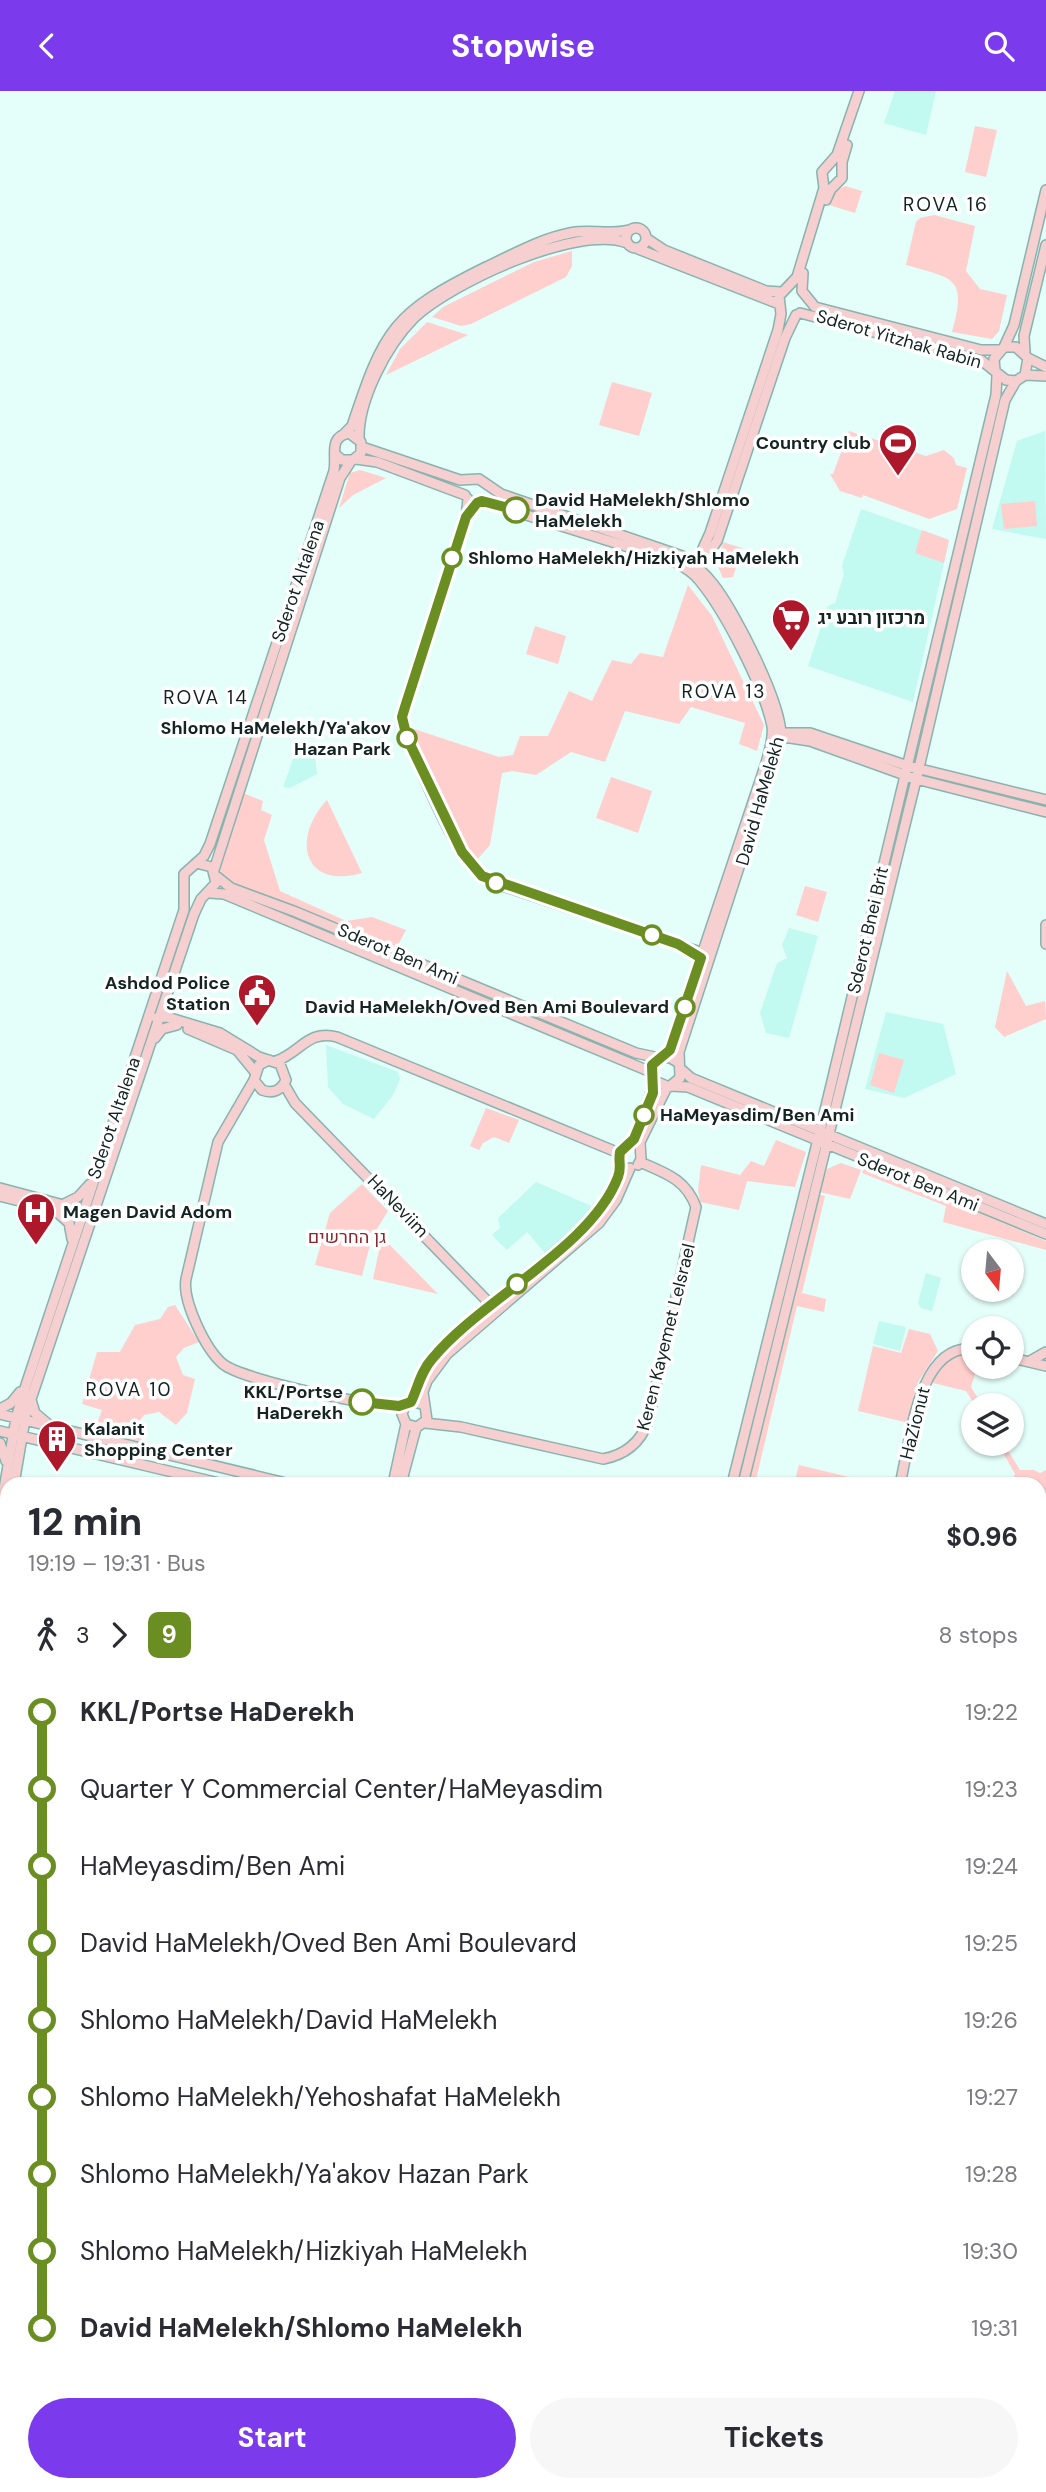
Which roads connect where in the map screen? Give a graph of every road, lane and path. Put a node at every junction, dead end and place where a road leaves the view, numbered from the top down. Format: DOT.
graph roads {
  1 [pos="859,91"];
  2 [pos="865,91"];
  3 [pos="830,165"];
  4 [pos="842,171"];
  5 [pos="830,184"];
  6 [pos="1046,190"];
  7 [pos="629,230"];
  8 [pos="646,238"];
  9 [pos="626,243"];
  10 [pos="1046,245"];
  11 [pos="638,249"];
  12 [pos="784,290"];
  13 [pos="805,295"];
  14 [pos="780,307"];
  15 [pos="798,314"];
  16 [pos="1002,349"];
  17 [pos="1027,356"];
  18 [pos="1046,367"];
  19 [pos="996,373"];
  20 [pos="1025,375"];
  21 [pos="1046,376"];
  22 [pos="1016,381"];
  23 [pos="344,433"];
  24 [pos="361,443"];
  25 [pos="335,454"];
  26 [pos="353,460"];
  27 [pos="469,481"];
  28 [pos="488,487"];
  29 [pos="473,500"];
  30 [pos="708,549"];
  31 [pos="682,556"];
  32 [pos="696,569"];
  33 [pos="714,585"];
  34 [pos="779,717"];
  35 [pos="778,734"];
  36 [pos="800,735"];
  37 [pos="915,737"];
  38 [pos="924,744"];
  39 [pos="777,755"];
  40 [pos="889,764"];
  41 [pos="907,770"];
  42 [pos="917,774"];
  43 [pos="940,774"];
  44 [pos="930,782"];
  45 [pos="900,796"];
  46 [pos="910,800"];
  47 [pos="1046,800"];
  48 [pos="1046,812"];
  49 [pos="196,863"];
  50 [pos="215,873"];
  51 [pos="185,886"];
  52 [pos="208,894"];
  53 [pos="1046,925"];
  54 [pos="1046,944"];
  55 [pos="704,955"];
  56 [pos="155,996"];
  57 [pos="167,996"];
  58 [pos="160,1017"];
  59 [pos="178,1023"];
  60 [pos="144,1029"];
  61 [pos="152,1043"];
  62 [pos="293,1051"];
  63 [pos="662,1057"];
  64 [pos="272,1061"];
  65 [pos="680,1067"];
  66 [pos="285,1071"];
  67 [pos="254,1076"];
  68 [pos="653,1077"];
  69 [pos="284,1084"];
  70 [pos="669,1086"];
  71 [pos="262,1090"];
  72 [pos="275,1091"];
  73 [pos="244,1100"];
  74 [pos="295,1103"];
  75 [pos="830,1109"];
  76 [pos="799,1123"];
  77 [pos="791,1130"];
  78 [pos="824,1138"];
  79 [pos="634,1147"];
  80 [pos="860,1147"];
  81 [pos="619,1153"];
  82 [pos="850,1154"];
  83 [pos="640,1161"];
  84 [pos="817,1164"];
  85 [pos="626,1166"];
  86 [pos="92,1181"];
  87 [pos="0,1188"];
  88 [pos="0,1196"];
  89 [pos="60,1208"];
  90 [pos="82,1213"];
  91 [pos="92,1217"];
  92 [pos="1046,1224"];
  93 [pos="1046,1234"];
  94 [pos="72,1242"];
  95 [pos="478,1290"];
  96 [pos="494,1308"];
  97 [pos="480,1314"];
  98 [pos="961,1349"];
  99 [pos="1046,1352"];
  100 [pos="1024,1361"];
  101 [pos="1028,1362"];
  102 [pos="1046,1366"];
  103 [pos="26,1385"];
  104 [pos="31,1400"];
  105 [pos="362,1402"];
  106 [pos="408,1404"];
  107 [pos="426,1408"];
  108 [pos="0,1412"];
  109 [pos="20,1419"];
  110 [pos="412,1423"];
  111 [pos="52,1427"];
  112 [pos="461,1427"];
  113 [pos="0,1431"];
  114 [pos="17,1435"];
  115 [pos="0,1443"];
  116 [pos="7,1467"];
  117 [pos="5,1477"];
  118 [pos="14,1477"];
  119 [pos="194,1477"];
  120 [pos="261,1477"];
  121 [pos="395,1477"];
  122 [pos="402,1477"];
  123 [pos="735,1477"];
  124 [pos="745,1477"];
  125 [pos="902,1477"];
  1 -- 3 [label="main road"];
  2 -- 4 [label="main road"];
  3 -- 4 [label="main road"];
  3 -- 5 [label="main road"];
  4 -- 5 [label="main road"];
  5 -- 12 [label="main road"];
  5 -- 13 [label="main road"];
  6 -- 16 [label="main road"];
  7 -- 8 [label="main road"];
  7 -- 9 [label="main road"];
  7 -- 23 [label="main road"];
  8 -- 11 [label="main road"];
  8 -- 12 [label="main road"];
  9 -- 11 [label="main road"];
  9 -- 24 [label="main road"];
  10 -- 17 [label="main road"];
  11 -- 14 [label="main road"];
  12 -- 13 [label="main road, Sderot Yitzhak Rabin"];
  12 -- 14 [label="main road"];
  13 -- 15 [label="main road"];
  13 -- 16 [label="main road, Sderot Yitzhak Rabin"];
  14 -- 15 [label="main road, Sderot Yitzhak Rabin"];
  14 -- 30 [label="main road"];
  15 -- 19 [label="main road, Sderot Yitzhak Rabin"];
  15 -- 30 [label="main road"];
  16 -- 17 [label="main road"];
  16 -- 19 [label="main road"];
  17 -- 18 [label="main road"];
  17 -- 20 [label="main road"];
  19 -- 22 [label="main road"];
  19 -- 37 [label="main road, Sderot Bnei Brit"];
  20 -- 21 [label="main road"];
  20 -- 22 [label="main road"];
  22 -- 38 [label="main road, Sderot Bnei Brit"];
  23 -- 24 [label="main road"];
  23 -- 25 [label="main road"];
  24 -- 26 [label="main road"];
  24 -- 27 [label="main road"];
  25 -- 26 [label="main road"];
  25 -- 49 [label="main road, Sderot Altalena"];
  26 -- 29 [label="main road, David HaMelekh"];
  26 -- 50 [label="main road, Sderot Altalena"];
  27 -- 28 [label="main road, David HaMelekh"];
  27 -- 29 [label="main road"];
  28 -- 29 [label="main road"];
  28 -- 31 [label="main road, David HaMelekh"];
  29 -- 32 [label="main road, David HaMelekh"];
  29 -- 55 [label="main road"];
  30 -- 31 [label="main road"];
  30 -- 32 [label="main road"];
  30 -- 33 [label="main road"];
  31 -- 32 [label="main road, David HaMelekh"];
  32 -- 33 [label="main road, David HaMelekh"];
  32 -- 35 [label="main road, David HaMelekh"];
  33 -- 34 [label="main road, David HaMelekh"];
  34 -- 35 [label="main road, David HaMelekh"];
  34 -- 36 [label="main road"];
  35 -- 36 [label="main road"];
  35 -- 39 [label="main road, David HaMelekh"];
  35 -- 55 [label="main road, David HaMelekh"];
  36 -- 39 [label="main road"];
  36 -- 40 [label="main road"];
  37 -- 40 [label="main road"];
  37 -- 41 [label="main road, Sderot Bnei Brit"];
  38 -- 42 [label="main road, Sderot Bnei Brit"];
  38 -- 43 [label="main road"];
  39 -- 55 [label="main road, David HaMelekh"];
  40 -- 41 [label="main road"];
  40 -- 45 [label="main road"];
  41 -- 42 [label="main road"];
  41 -- 45 [label="main road, Sderot Bnei Brit"];
  42 -- 43 [label="main road"];
  42 -- 44 [label="main road"];
  42 -- 46 [label="main road, Sderot Bnei Brit"];
  43 -- 47 [label="main road"];
  44 -- 46 [label="main road"];
  44 -- 48 [label="main road"];
  45 -- 75 [label="main road, Sderot Bnei Brit"];
  46 -- 75 [label="main road, Sderot Bnei Brit"];
  49 -- 50 [label="main road"];
  49 -- 51 [label="main road"];
  50 -- 52 [label="main road"];
  50 -- 63 [label="main road, Sderot Ben Ami"];
  51 -- 52 [label="main road"];
  51 -- 56 [label="main road, Sderot Altalena"];
  52 -- 57 [label="main road, Sderot Altalena"];
  52 -- 68 [label="main road, Sderot Ben Ami"];
  53 -- 54 [label="main road"];
  55 -- 63 [label="main road, David HaMelekh"];
  55 -- 65 [label="main road, David HaMelekh"];
  56 -- 58 [label="main road"];
  56 -- 60 [label="main road, Sderot Altalena"];
  57 -- 58 [label="main road, Sderot Altalena"];
  57 -- 59 [label="main road"];
  58 -- 59 [label="main road"];
  58 -- 60 [label="main road"];
  58 -- 61 [label="main road, Sderot Altalena"];
  59 -- 61 [label="main road"];
  59 -- 64 [label="main road"];
  59 -- 67 [label="main road"];
  60 -- 86 [label="main road, Sderot Altalena"];
  61 -- 91 [label="main road, Sderot Altalena"];
  62 -- 64 [label="main road"];
  62 -- 66 [label="main road"];
  62 -- 81 [label="main road"];
  63 -- 65 [label="main road, Sderot Ben Ami"];
  63 -- 68 [label="main road, David HaMelekh"];
  64 -- 66 [label="main road"];
  64 -- 67 [label="main road"];
  65 -- 70 [label="main road, David HaMelekh"];
  65 -- 76 [label="main road, Sderot Ben Ami"];
  66 -- 69 [label="main road"];
  67 -- 71 [label="main road"];
  67 -- 73 [label="main road, Keren Kayemet LeIsrael"];
  68 -- 70 [label="main road, Sderot Ben Ami"];
  68 -- 79 [label="main road, David HaMelekh"];
  69 -- 72 [label="main road"];
  69 -- 74 [label="main road, HaNeviim"];
  70 -- 77 [label="main road, Sderot Ben Ami"];
  70 -- 79 [label="main road, David HaMelekh"];
  71 -- 72 [label="main road"];
  71 -- 73 [label="main road, Keren Kayemet LeIsrael"];
  72 -- 74 [label="main road, HaNeviim"];
  73 -- 105 [label="main road, Keren Kayemet LeIsrael"];
  74 -- 95 [label="main road, HaNeviim"];
  75 -- 76 [label="main road"];
  75 -- 78 [label="main road, Sderot Bnei Brit"];
  75 -- 80 [label="main road"];
  76 -- 78 [label="main road, Sderot Ben Ami"];
  77 -- 78 [label="main road, Sderot Ben Ami"];
  77 -- 84 [label="main road"];
  78 -- 80 [label="main road, Sderot Ben Ami"];
  78 -- 82 [label="main road, Sderot Ben Ami"];
  78 -- 84 [label="main road, Sderot Bnei Brit"];
  79 -- 81 [label="main road"];
  79 -- 83 [label="main road"];
  80 -- 92 [label="main road, Sderot Ben Ami"];
  81 -- 85 [label="main road"];
  82 -- 84 [label="main road"];
  82 -- 93 [label="main road, Sderot Ben Ami"];
  83 -- 85 [label="main road"];
  83 -- 112 [label="main road, Keren Kayemet LeIsrael"];
  84 -- 123 [label="main road, Sderot Bnei Brit"];
  84 -- 124 [label="main road, Sderot Bnei Brit"];
  85 -- 96 [label="main road"];
  86 -- 89 [label="main road"];
  86 -- 90 [label="main road, Sderot Altalena"];
  87 -- 89 [label="main road"];
  88 -- 89 [label="main road"];
  89 -- 90 [label="main road"];
  89 -- 94 [label="main road"];
  90 -- 91 [label="main road"];
  90 -- 94 [label="main road, Sderot Altalena"];
  91 -- 104 [label="main road, Sderot Altalena"];
  94 -- 103 [label="main road, Sderot Altalena"];
  95 -- 96 [label="main road, HaNeviim"];
  95 -- 97 [label="main road"];
  96 -- 97 [label="main road"];
  96 -- 107 [label="main road"];
  97 -- 106 [label="main road"];
  98 -- 125 [label="main road, HaZionut"];
  99 -- 101 [label="main road"];
  100 -- 101 [label="main road"];
  101 -- 102 [label="main road"];
  103 -- 108 [label="main road"];
  103 -- 109 [label="main road, Sderot Altalena"];
  104 -- 109 [label="main road, Sderot Altalena"];
  104 -- 111 [label="main road"];
  105 -- 106 [label="main road, Keren Kayemet LeIsrael"];
  105 -- 110 [label="main road, Keren Kayemet LeIsrael"];
  106 -- 107 [label="main road, Keren Kayemet LeIsrael"];
  106 -- 110 [label="main road"];
  107 -- 110 [label="main road"];
  107 -- 112 [label="main road, Keren Kayemet LeIsrael"];
  108 -- 109 [label="main road"];
  109 -- 111 [label="main road"];
  109 -- 114 [label="main road, Sderot Altalena"];
  110 -- 112 [label="main road, Keren Kayemet LeIsrael"];
  110 -- 121 [label="main road"];
  110 -- 122 [label="main road"];
  111 -- 120 [label="main road"];
  113 -- 114 [label="main road"];
  114 -- 116 [label="main road, Sderot Altalena"];
  114 -- 118 [label="main road, Sderot Altalena"];
  114 -- 119 [label="main road"];
  115 -- 116 [label="main road"];
  116 -- 117 [label="main road, Sderot Altalena"];
}
